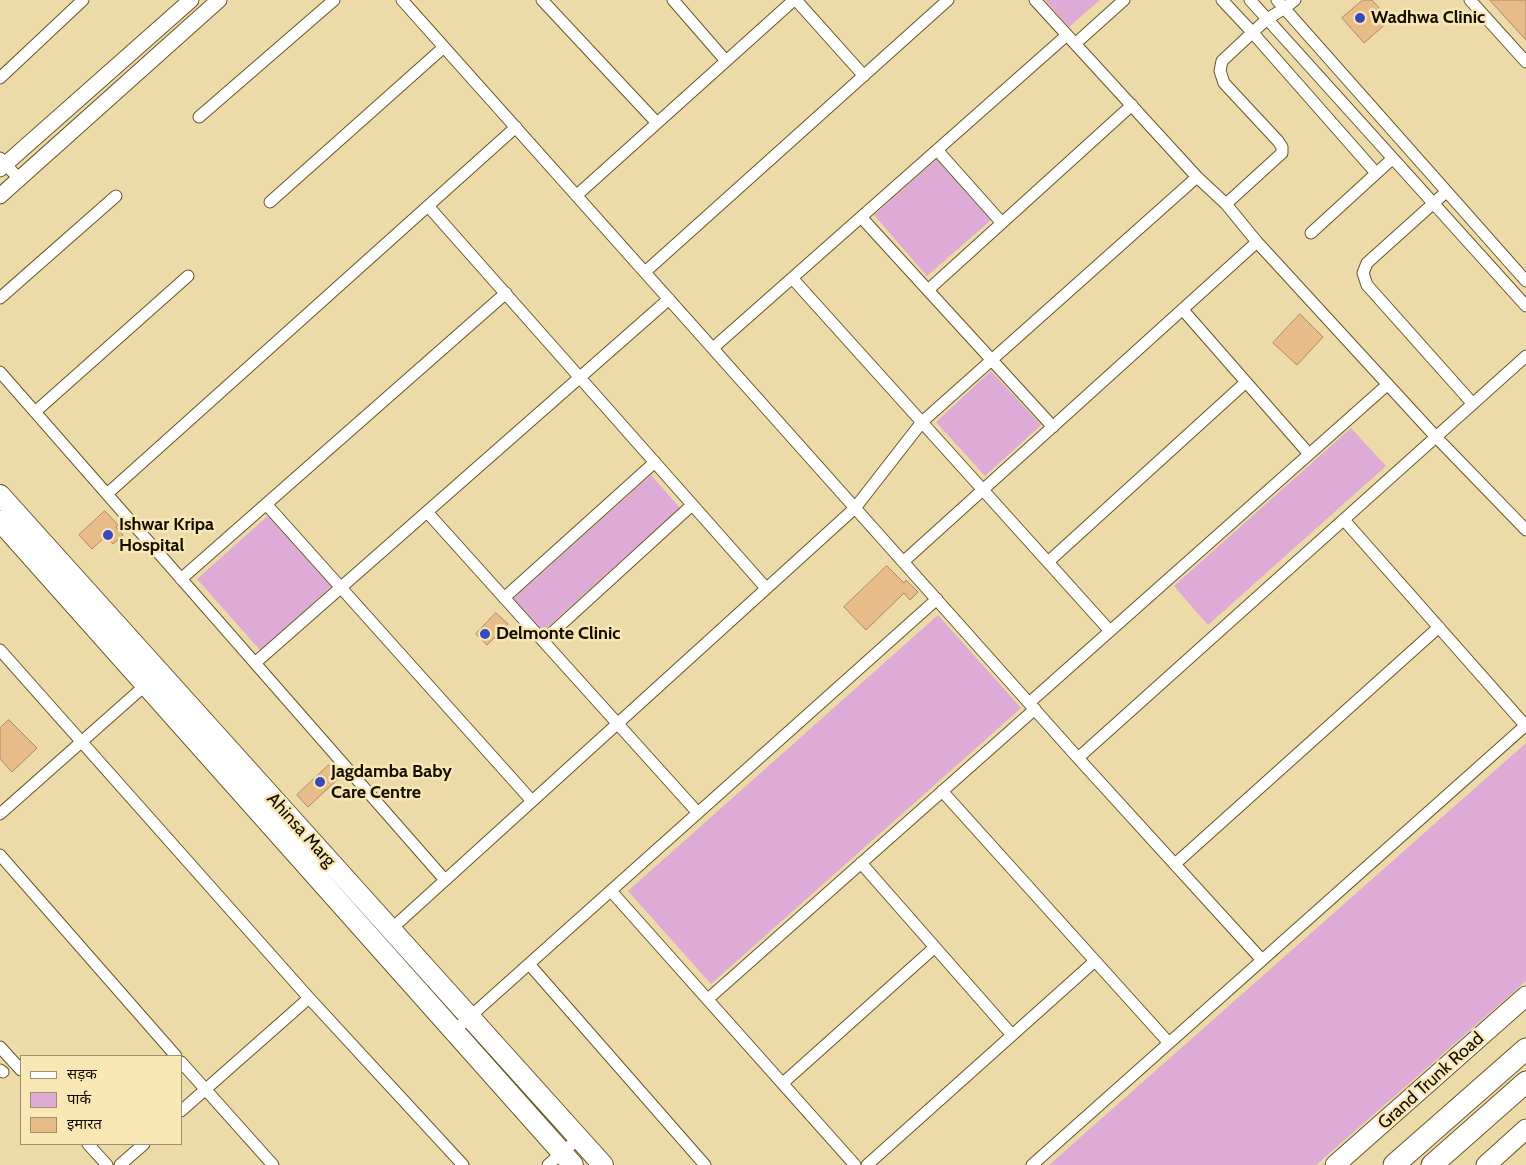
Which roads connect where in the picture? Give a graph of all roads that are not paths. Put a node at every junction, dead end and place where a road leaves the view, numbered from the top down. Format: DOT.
graph roads {
  1 [pos="83,0"];
  2 [pos="191,0"];
  3 [pos="219,0"];
  4 [pos="334,0"];
  5 [pos="402,0"];
  6 [pos="542,0"];
  7 [pos="672,0"];
  8 [pos="795,0"];
  9 [pos="948,0"];
  10 [pos="1035,0"];
  11 [pos="1124,0"];
  12 [pos="1222,0"];
  13 [pos="1250,0"];
  14 [pos="1295,0"];
  15 [pos="1470,0"];
  16 [pos="1281,4"];
  17 [pos="1267,19"];
  18 [pos="1252,32"];
  19 [pos="1067,35"];
  20 [pos="1075,44"];
  21 [pos="444,47"];
  22 [pos="726,61"];
  23 [pos="1526,62"];
  24 [pos="864,76"];
  25 [pos="0,78"];
  26 [pos="1132,106"];
  27 [pos="199,117"];
  28 [pos="657,122"];
  29 [pos="516,127"];
  30 [pos="937,150"];
  31 [pos="1392,159"];
  32 [pos="2,164"];
  33 [pos="1376,173"];
  34 [pos="1197,177"];
  35 [pos="19,179"];
  36 [pos="1446,192"];
  37 [pos="0,196"];
  38 [pos="116,196"];
  39 [pos="577,196"];
  40 [pos="270,202"];
  41 [pos="1226,204"];
  42 [pos="1432,204"];
  43 [pos="428,206"];
  44 [pos="861,217"];
  45 [pos="1002,223"];
  46 [pos="1311,233"];
  47 [pos="1257,242"];
  48 [pos="645,272"];
  49 [pos="188,276"];
  50 [pos="792,278"];
  51 [pos="1526,281"];
  52 [pos="928,290"];
  53 [pos="506,293"];
  54 [pos="0,298"];
  55 [pos="669,299"];
  56 [pos="1526,306"];
  57 [pos="1183,310"];
  58 [pos="713,348"];
  59 [pos="1526,356"];
  60 [pos="992,360"];
  61 [pos="0,372"];
  62 [pos="580,377"];
  63 [pos="1246,382"];
  64 [pos="1387,384"];
  65 [pos="1472,404"];
  66 [pos="35,412"];
  67 [pos="922,422"];
  68 [pos="1053,427"];
  69 [pos="1436,437"];
  70 [pos="1309,454"];
  71 [pos="655,462"];
  72 [pos="983,490"];
  73 [pos="107,494"];
  74 [pos="0,495"];
  75 [pos="266,504"];
  76 [pos="692,505"];
  77 [pos="855,508"];
  78 [pos="427,512"];
  79 [pos="1344,520"];
  80 [pos="0,521"];
  81 [pos="1526,530"];
  82 [pos="904,562"];
  83 [pos="1048,562"];
  84 [pos="181,579"];
  85 [pos="341,588"];
  86 [pos="766,588"];
  87 [pos="504,598"];
  88 [pos="937,599"];
  89 [pos="1439,627"];
  90 [pos="1110,631"];
  91 [pos="543,641"];
  92 [pos="0,650"];
  93 [pos="255,664"];
  94 [pos="153,679"];
  95 [pos="1032,706"];
  96 [pos="617,724"];
  97 [pos="1526,725"];
  98 [pos="82,743"];
  99 [pos="1078,758"];
  100 [pos="942,791"];
  101 [pos="532,801"];
  102 [pos="698,813"];
  103 [pos="0,814"];
  104 [pos="0,856"];
  105 [pos="861,863"];
  106 [pos="1175,864"];
  107 [pos="444,880"];
  108 [pos="611,891"];
  109 [pos="390,929"];
  110 [pos="376,942"];
  111 [pos="936,947"];
  112 [pos="1262,960"];
  113 [pos="1095,961"];
  114 [pos="529,964"];
  115 [pos="1526,996"];
  116 [pos="309,998"];
  117 [pos="708,999"];
  118 [pos="470,1017"];
  119 [pos="454,1031"];
  120 [pos="1012,1035"];
  121 [pos="1169,1043"];
  122 [pos="0,1047"];
  123 [pos="1526,1049"];
  124 [pos="175,1055"];
  125 [pos="182,1063"];
  126 [pos="20,1069"];
  127 [pos="1526,1082"];
  128 [pos="783,1083"];
  129 [pos="206,1090"];
  130 [pos="182,1110"];
  131 [pos="1526,1129"];
  132 [pos="579,1138"];
  133 [pos="89,1145"];
  134 [pos="143,1145"];
  135 [pos="561,1161"];
  136 [pos="101,1163"];
  137 [pos="120,1165"];
  138 [pos="273,1165"];
  139 [pos="463,1165"];
  140 [pos="603,1165"];
  141 [pos="705,1165"];
  142 [pos="855,1165"];
  143 [pos="867,1165"];
  144 [pos="1032,1165"];
  145 [pos="1335,1165"];
  146 [pos="1394,1165"];
  147 [pos="1432,1165"];
  148 [pos="1486,1165"];
  1 -- 25 [label="street"];
  2 -- 32 [label="street"];
  3 -- 35 [label="street"];
  4 -- 27 [label="street"];
  5 -- 21 [label="street"];
  6 -- 28 [label="street"];
  7 -- 22 [label="street"];
  8 -- 22 [label="street"];
  8 -- 24 [label="street"];
  9 -- 24 [label="street"];
  10 -- 19 [label="street"];
  11 -- 20 [label="street"];
  12 -- 18 [label="street"];
  13 -- 17 [label="street"];
  14 -- 16 [label="street"];
  15 -- 23 [label="street"];
  16 -- 17 [label="street"];
  16 -- 36 [label="street"];
  17 -- 18 [label="street"];
  17 -- 31 [label="street"];
  18 -- 33 [label="street"];
  18 -- 41 [label="street"];
  19 -- 20 [label="street"];
  19 -- 30 [label="street"];
  20 -- 26 [label="street"];
  21 -- 29 [label="street"];
  21 -- 40 [label="street"];
  22 -- 28 [label="street"];
  24 -- 48 [label="street"];
  26 -- 34 [label="street"];
  26 -- 45 [label="street"];
  28 -- 39 [label="street"];
  29 -- 39 [label="street"];
  29 -- 43 [label="street"];
  30 -- 44 [label="street"];
  30 -- 45 [label="street"];
  31 -- 33 [label="street"];
  31 -- 42 [label="street"];
  32 -- 35 [label="street"];
  33 -- 46 [label="street"];
  34 -- 41 [label="street"];
  34 -- 60 [label="street"];
  35 -- 37 [label="street"];
  36 -- 42 [label="street"];
  36 -- 51 [label="street"];
  38 -- 54 [label="street"];
  39 -- 48 [label="street"];
  41 -- 47 [label="street"];
  42 -- 56 [label="street"];
  42 -- 65 [label="street"];
  43 -- 53 [label="street"];
  43 -- 73 [label="street"];
  44 -- 50 [label="street"];
  44 -- 52 [label="street"];
  45 -- 52 [label="street"];
  47 -- 57 [label="street"];
  47 -- 64 [label="street"];
  48 -- 55 [label="street"];
  49 -- 66 [label="street"];
  50 -- 58 [label="street"];
  50 -- 67 [label="street"];
  52 -- 60 [label="street"];
  53 -- 62 [label="street"];
  53 -- 75 [label="street"];
  55 -- 58 [label="street"];
  55 -- 62 [label="street"];
  57 -- 63 [label="street"];
  57 -- 68 [label="street"];
  58 -- 77 [label="street"];
  59 -- 65 [label="street"];
  60 -- 67 [label="street"];
  60 -- 68 [label="street"];
  61 -- 66 [label="street"];
  62 -- 71 [label="street"];
  62 -- 78 [label="street"];
  63 -- 70 [label="street"];
  63 -- 83 [label="street"];
  64 -- 69 [label="street"];
  64 -- 70 [label="street"];
  65 -- 69 [label="street"];
  66 -- 73 [label="street"];
  67 -- 72 [label="street"];
  67 -- 77 [label="street"];
  68 -- 72 [label="street"];
  69 -- 79 [label="street"];
  69 -- 81 [label="street"];
  70 -- 90 [label="street"];
  71 -- 76 [label="street"];
  71 -- 87 [label="street"];
  72 -- 82 [label="street"];
  72 -- 83 [label="street"];
  73 -- 84 [label="street"];
  74 -- 94 [label="highway, Ahinsa Marg"];
  75 -- 84 [label="street"];
  75 -- 85 [label="street"];
  76 -- 86 [label="street"];
  76 -- 91 [label="street"];
  77 -- 82 [label="street"];
  77 -- 86 [label="street"];
  78 -- 85 [label="street"];
  78 -- 87 [label="street"];
  79 -- 89 [label="street"];
  79 -- 99 [label="street"];
  80 -- 94 [label="highway, Ahinsa Marg"];
  82 -- 88 [label="street"];
  83 -- 90 [label="street"];
  84 -- 93 [label="street"];
  85 -- 93 [label="street"];
  85 -- 101 [label="street"];
  86 -- 96 [label="street"];
  87 -- 91 [label="street"];
  88 -- 95 [label="street"];
  88 -- 102 [label="street"];
  89 -- 97 [label="street"];
  89 -- 106 [label="street"];
  90 -- 95 [label="street"];
  91 -- 96 [label="street"];
  92 -- 98 [label="street"];
  93 -- 107 [label="street"];
  94 -- 98 [label="street"];
  94 -- 109 [label="highway, Ahinsa Marg"];
  94 -- 110 [label="highway, Ahinsa Marg"];
  95 -- 99 [label="street"];
  95 -- 100 [label="street"];
  96 -- 101 [label="street"];
  96 -- 102 [label="street"];
  97 -- 112 [label="street"];
  98 -- 103 [label="street"];
  98 -- 116 [label="street"];
  99 -- 106 [label="street"];
  100 -- 105 [label="street"];
  100 -- 113 [label="street"];
  101 -- 107 [label="street"];
  102 -- 108 [label="street"];
  104 -- 124 [label="street"];
  105 -- 111 [label="street"];
  105 -- 117 [label="street"];
  106 -- 112 [label="street"];
  107 -- 109 [label="street"];
  108 -- 114 [label="street"];
  108 -- 117 [label="street"];
  109 -- 110 [label="street"];
  109 -- 118 [label="highway, Ahinsa Marg"];
  110 -- 119 [label="highway, Ahinsa Marg"];
  111 -- 120 [label="street"];
  111 -- 128 [label="street"];
  112 -- 121 [label="street"];
  113 -- 120 [label="street"];
  113 -- 121 [label="street"];
  114 -- 118 [label="street"];
  114 -- 141 [label="street"];
  115 -- 145 [label="main road, Grand Trunk Road"];
  116 -- 129 [label="street"];
  116 -- 139 [label="street"];
  117 -- 128 [label="street"];
  118 -- 119 [label="street"];
  118 -- 132 [label="highway, Ahinsa Marg"];
  119 -- 135 [label="highway, Ahinsa Marg"];
  120 -- 143 [label="street"];
  121 -- 144 [label="street"];
  122 -- 126 [label="street"];
  123 -- 146 [label="highway"];
  125 -- 129 [label="street"];
  127 -- 147 [label="highway"];
  128 -- 142 [label="street"];
  129 -- 130 [label="street"];
  129 -- 138 [label="street"];
  131 -- 148 [label="main road"];
  132 -- 135 [label="street"];
  132 -- 140 [label="highway, Ahinsa Marg"];
  133 -- 136 [label="street"];
  134 -- 137 [label="street"];
}
